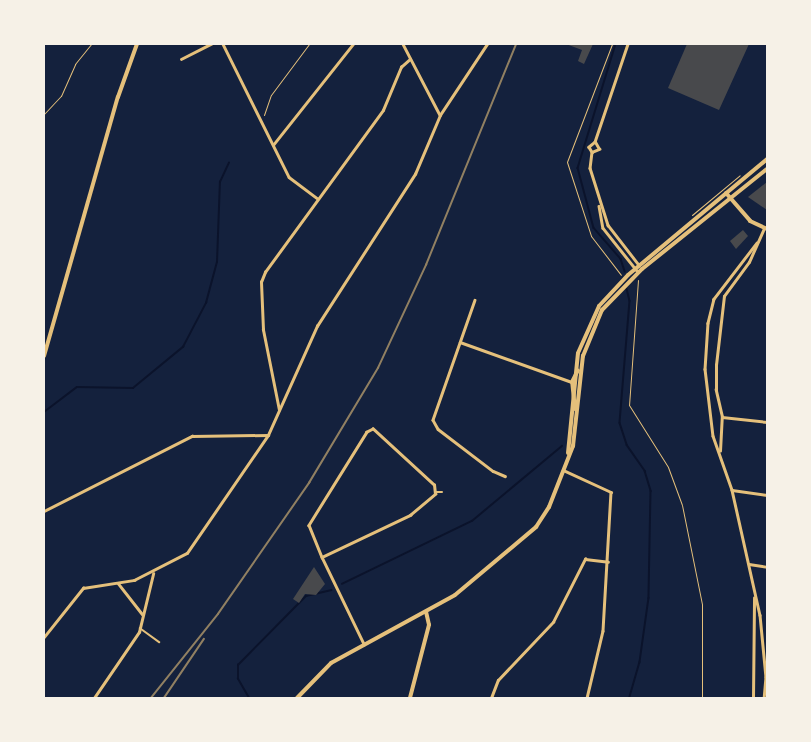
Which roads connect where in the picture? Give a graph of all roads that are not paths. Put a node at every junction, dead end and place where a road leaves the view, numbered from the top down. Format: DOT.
graph roads {
  1 [pos="137,44"];
  2 [pos="212,44"];
  3 [pos="223,44"];
  4 [pos="353,44"];
  5 [pos="403,44"];
  6 [pos="487,44"];
  7 [pos="628,44"];
  8 [pos="410,58"];
  9 [pos="181,59"];
  10 [pos="440,115"];
  11 [pos="595,142"];
  12 [pos="274,145"];
  13 [pos="592,152"];
  14 [pos="767,159"];
  15 [pos="767,169"];
  16 [pos="726,193"];
  17 [pos="318,199"];
  18 [pos="731,199"];
  19 [pos="599,205"];
  20 [pos="765,229"];
  21 [pos="757,243"];
  22 [pos="641,267"];
  23 [pos="637,271"];
  24 [pos="475,300"];
  25 [pos="460,342"];
  26 [pos="584,350"];
  27 [pos="44,356"];
  28 [pos="572,382"];
  29 [pos="280,412"];
  30 [pos="577,417"];
  31 [pos="722,417"];
  32 [pos="767,422"];
  33 [pos="268,435"];
  34 [pos="720,451"];
  35 [pos="568,455"];
  36 [pos="562,470"];
  37 [pos="505,476"];
  38 [pos="732,490"];
  39 [pos="436,492"];
  40 [pos="442,492"];
  41 [pos="767,495"];
  42 [pos="44,511"];
  43 [pos="322,557"];
  44 [pos="608,562"];
  45 [pos="748,564"];
  46 [pos="767,567"];
  47 [pos="153,573"];
  48 [pos="118,583"];
  49 [pos="754,596"];
  50 [pos="426,612"];
  51 [pos="142,614"];
  52 [pos="140,628"];
  53 [pos="44,637"];
  54 [pos="159,642"];
  55 [pos="364,644"];
  56 [pos="94,698"];
  57 [pos="298,698"];
  58 [pos="410,698"];
  59 [pos="491,698"];
  60 [pos="587,698"];
  61 [pos="753,698"];
  62 [pos="764,698"];
  1 -- 27 [label="main road"];
  2 -- 9 [label="street"];
  3 -- 12 [label="street"];
  4 -- 12 [label="street"];
  5 -- 8 [label="street"];
  6 -- 10 [label="street"];
  7 -- 11 [label="street"];
  8 -- 10 [label="street"];
  8 -- 17 [label="street"];
  10 -- 29 [label="street"];
  11 -- 13 [label="street"];
  11 -- 13 [label="street"];
  12 -- 17 [label="street"];
  13 -- 19 [label="street"];
  14 -- 16 [label="main road"];
  15 -- 18 [label="main road"];
  16 -- 18 [label="main road"];
  16 -- 22 [label="main road"];
  17 -- 29 [label="street"];
  18 -- 20 [label="main road"];
  18 -- 22 [label="main road"];
  19 -- 22 [label="street"];
  19 -- 23 [label="street"];
  20 -- 21 [label="street"];
  21 -- 31 [label="street"];
  21 -- 34 [label="street"];
  22 -- 23 [label="main road"];
  23 -- 26 [label="main road"];
  23 -- 28 [label="main road"];
  24 -- 25 [label="street"];
  25 -- 28 [label="street"];
  25 -- 37 [label="street"];
  26 -- 28 [label="main road"];
  26 -- 30 [label="main road"];
  28 -- 30 [label="main road"];
  28 -- 35 [label="main road"];
  29 -- 33 [label="street"];
  30 -- 35 [label="main road"];
  31 -- 32 [label="street"];
  31 -- 34 [label="street"];
  33 -- 42 [label="street"];
  33 -- 47 [label="street"];
  34 -- 38 [label="street"];
  35 -- 36 [label="main road"];
  36 -- 44 [label="street"];
  36 -- 50 [label="main road"];
  38 -- 41 [label="street"];
  38 -- 45 [label="street"];
  39 -- 40 [label="street"];
  39 -- 43 [label="street"];
  39 -- 43 [label="street"];
  43 -- 55 [label="street"];
  44 -- 59 [label="street"];
  44 -- 60 [label="street"];
  45 -- 46 [label="street"];
  45 -- 49 [label="street"];
  47 -- 48 [label="street"];
  47 -- 51 [label="street"];
  48 -- 51 [label="street"];
  48 -- 53 [label="street"];
  49 -- 61 [label="street"];
  49 -- 62 [label="street"];
  50 -- 55 [label="main road"];
  50 -- 58 [label="street"];
  51 -- 52 [label="street"];
  52 -- 54 [label="lane"];
  52 -- 56 [label="street"];
  55 -- 57 [label="main road"];
}
